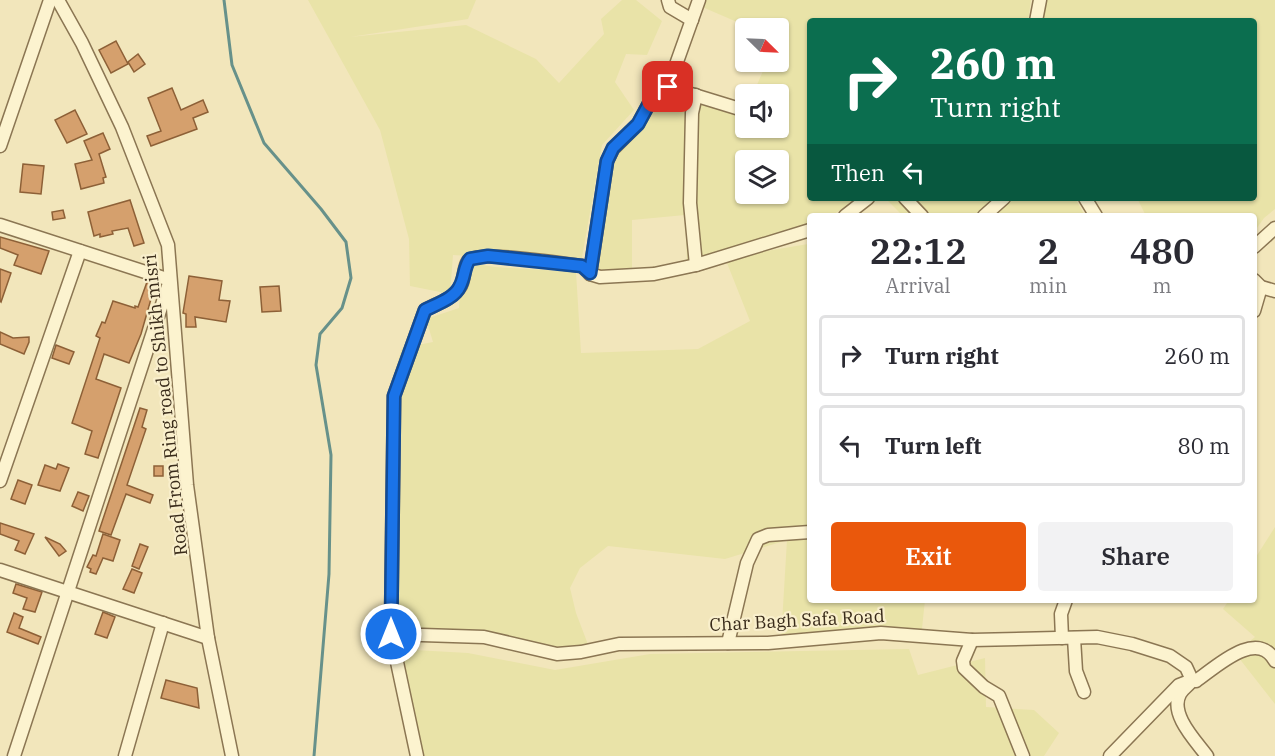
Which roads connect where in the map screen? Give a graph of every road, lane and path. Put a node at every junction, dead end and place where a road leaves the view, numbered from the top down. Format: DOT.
graph roads {
  1 [pos="50,0"];
  2 [pos="58,0"];
  3 [pos="668,0"];
  4 [pos="699,0"];
  5 [pos="1040,0"];
  6 [pos="1037,18"];
  7 [pos="692,20"];
  8 [pos="668,87"];
  9 [pos="696,95"];
  10 [pos="735,107"];
  11 [pos="0,146"];
  12 [pos="864,201"];
  13 [pos="907,201"];
  14 [pos="1001,201"];
  15 [pos="849,213"];
  16 [pos="919,213"];
  17 [pos="987,213"];
  18 [pos="0,225"];
  19 [pos="1275,228"];
  20 [pos="807,232"];
  21 [pos="1257,244"];
  22 [pos="80,251"];
  23 [pos="696,265"];
  24 [pos="590,273"];
  25 [pos="170,280"];
  26 [pos="1258,284"];
  27 [pos="1275,291"];
  28 [pos="0,481"];
  29 [pos="807,532"];
  30 [pos="0,570"];
  31 [pos="68,592"];
  32 [pos="1065,603"];
  33 [pos="163,623"];
  34 [pos="391,634"];
  35 [pos="208,638"];
  36 [pos="1068,638"];
  37 [pos="972,640"];
  38 [pos="728,643"];
  39 [pos="1275,661"];
  40 [pos="1191,680"];
  41 [pos="1084,692"];
  42 [pos="14,756"];
  43 [pos="124,756"];
  44 [pos="232,756"];
  45 [pos="417,756"];
  46 [pos="1023,756"];
  47 [pos="1110,756"];
  48 [pos="1207,756"];
  1 -- 11 [label="street"];
  2 -- 25 [label="street, Road From Ring road to Shikh misri"];
  3 -- 7 [label="street"];
  4 -- 7 [label="street"];
  5 -- 6 [label="street"];
  7 -- 8 [label="street"];
  8 -- 9 [label="street"];
  8 -- 24 [label="street"];
  9 -- 10 [label="street"];
  9 -- 23 [label="street"];
  12 -- 15 [label="street"];
  13 -- 16 [label="street"];
  14 -- 17 [label="street"];
  18 -- 22 [label="street"];
  19 -- 21 [label="street"];
  20 -- 23 [label="street"];
  22 -- 25 [label="street"];
  22 -- 28 [label="street"];
  23 -- 24 [label="street"];
  24 -- 34 [label="street"];
  25 -- 31 [label="street"];
  25 -- 35 [label="street, Road From Ring road to Shikh misri"];
  26 -- 27 [label="street"];
  29 -- 38 [label="street"];
  30 -- 31 [label="street"];
  31 -- 33 [label="street"];
  31 -- 42 [label="street"];
  32 -- 36 [label="street"];
  33 -- 35 [label="street"];
  33 -- 43 [label="street"];
  34 -- 38 [label="street, Char Bagh Safa Road"];
  34 -- 45 [label="street"];
  35 -- 44 [label="street, Road From Ring road to Shikh misri"];
  36 -- 37 [label="street, Char Bagh Safa Road"];
  36 -- 40 [label="street, Char Bagh Safa Road"];
  36 -- 41 [label="street"];
  37 -- 38 [label="street, Char Bagh Safa Road"];
  37 -- 46 [label="street"];
  39 -- 40 [label="street"];
  40 -- 47 [label="street"];
  40 -- 48 [label="street"];
}
